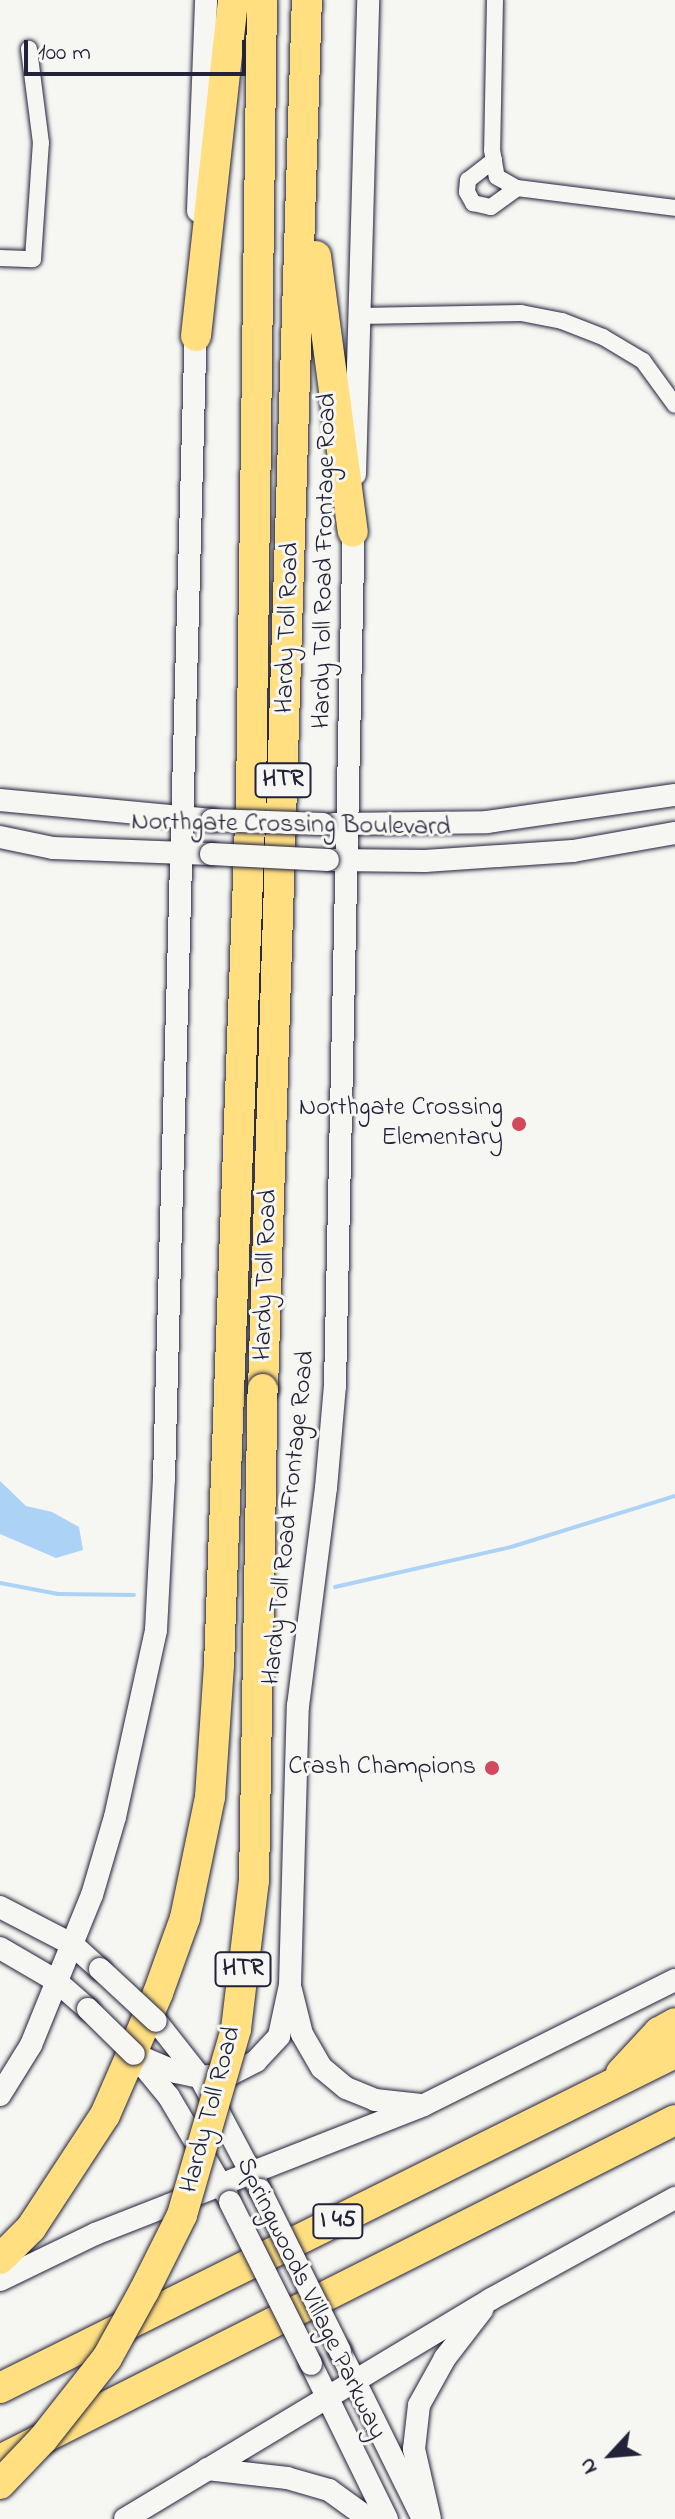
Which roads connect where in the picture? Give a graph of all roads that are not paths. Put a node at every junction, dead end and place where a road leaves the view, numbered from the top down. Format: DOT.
graph roads {
  1 [pos="206,0"];
  2 [pos="233,0"];
  3 [pos="262,0"];
  4 [pos="307,0"];
  5 [pos="368,0"];
  6 [pos="495,0"];
  7 [pos="29,49"];
  8 [pos="495,168"];
  9 [pos="304,171"];
  10 [pos="517,188"];
  11 [pos="675,208"];
  12 [pos="0,258"];
  13 [pos="360,316"];
  14 [pos="196,336"];
  15 [pos="675,405"];
  16 [pos="353,532"];
  17 [pos="675,795"];
  18 [pos="0,800"];
  19 [pos="571,812"];
  20 [pos="184,818"];
  21 [pos="348,824"];
  22 [pos="675,833"];
  23 [pos="0,837"];
  24 [pos="573,851"];
  25 [pos="183,852"];
  26 [pos="337,860"];
  27 [pos="0,1907"];
  28 [pos="73,1945"];
  29 [pos="0,1948"];
  30 [pos="55,1980"];
  31 [pos="675,1980"];
  32 [pos="290,1985"];
  33 [pos="675,2023"];
  34 [pos="675,2053"];
  35 [pos="134,2054"];
  36 [pos="246,2066"];
  37 [pos="189,2071"];
  38 [pos="608,2087"];
  39 [pos="0,2095"];
  40 [pos="424,2105"];
  41 [pos="228,2124"];
  42 [pos="668,2126"];
  43 [pos="256,2182"];
  44 [pos="226,2193"];
  45 [pos="675,2198"];
  46 [pos="0,2259"];
  47 [pos="0,2280"];
  48 [pos="491,2299"];
  49 [pos="355,2383"];
  50 [pos="0,2388"];
  51 [pos="328,2399"];
  52 [pos="0,2460"];
  53 [pos="206,2469"];
  54 [pos="0,2484"];
  55 [pos="125,2519"];
  56 [pos="369,2519"];
  57 [pos="387,2519"];
  58 [pos="423,2519"];
  59 [pos="430,2519"];
  1 -- 14 [label="main road"];
  2 -- 14 [label="highway"];
  3 -- 46 [label="highway, Hardy Toll Road / HTR"];
  4 -- 9 [label="highway, Hardy Toll Road / HTR"];
  5 -- 13 [label="main road, Hardy Toll Road Frontage Road"];
  6 -- 8 [label="street"];
  7 -- 12 [label="street"];
  8 -- 10 [label="street"];
  8 -- 10 [label="street"];
  9 -- 16 [label="highway"];
  9 -- 54 [label="highway, Hardy Toll Road / HTR, bridge"];
  10 -- 11 [label="street"];
  13 -- 15 [label="street"];
  13 -- 16 [label="main road, Hardy Toll Road Frontage Road"];
  14 -- 20 [label="main road"];
  16 -- 21 [label="main road, Hardy Toll Road Frontage Road"];
  17 -- 19 [label="main road, Northgate Crossing Boulevard"];
  18 -- 20 [label="main road, Northgate Crossing Boulevard"];
  19 -- 21 [label="main road, Northgate Crossing Boulevard"];
  19 -- 24 [label="main road"];
  20 -- 21 [label="main road, Northgate Crossing Boulevard, bridge"];
  20 -- 25 [label="main road"];
  21 -- 26 [label="main road, Hardy Toll Road Frontage Road"];
  22 -- 24 [label="main road, Northgate Crossing Boulevard"];
  23 -- 25 [label="main road, Northgate Crossing Boulevard"];
  24 -- 26 [label="main road, Northgate Crossing Boulevard"];
  25 -- 26 [label="main road, Northgate Crossing Boulevard, bridge"];
  25 -- 28 [label="main road"];
  26 -- 32 [label="main road, Hardy Toll Road Frontage Road"];
  27 -- 28 [label="main road, Springwoods Village Parkway"];
  28 -- 30 [label="main road"];
  28 -- 37 [label="main road, Springwoods Village Parkway, bridge"];
  29 -- 30 [label="main road, Springwoods Village Parkway"];
  30 -- 35 [label="main road, Springwoods Village Parkway, bridge"];
  30 -- 39 [label="main road"];
  31 -- 40 [label="main road"];
  32 -- 36 [label="main road"];
  32 -- 40 [label="main road"];
  33 -- 38 [label="highway"];
  34 -- 38 [label="highway, I 45"];
  35 -- 37 [label="main road"];
  35 -- 44 [label="main road, Springwoods Village Parkway"];
  36 -- 37 [label="main road"];
  36 -- 41 [label="main road"];
  37 -- 41 [label="main road, Springwoods Village Parkway"];
  38 -- 50 [label="highway, I 45"];
  40 -- 43 [label="main road"];
  41 -- 43 [label="main road, Springwoods Village Parkway"];
  42 -- 52 [label="highway, I 45"];
  43 -- 44 [label="main road"];
  43 -- 49 [label="main road, Springwoods Village Parkway, bridge"];
  44 -- 47 [label="main road"];
  44 -- 51 [label="main road, Springwoods Village Parkway, bridge"];
  45 -- 48 [label="main road"];
  48 -- 49 [label="main road"];
  48 -- 59 [label="main road"];
  49 -- 51 [label="main road"];
  49 -- 58 [label="main road, Springwoods Village Parkway"];
  51 -- 53 [label="main road"];
  51 -- 57 [label="main road, Springwoods Village Parkway"];
  53 -- 55 [label="main road"];
  53 -- 56 [label="main road"];
}
